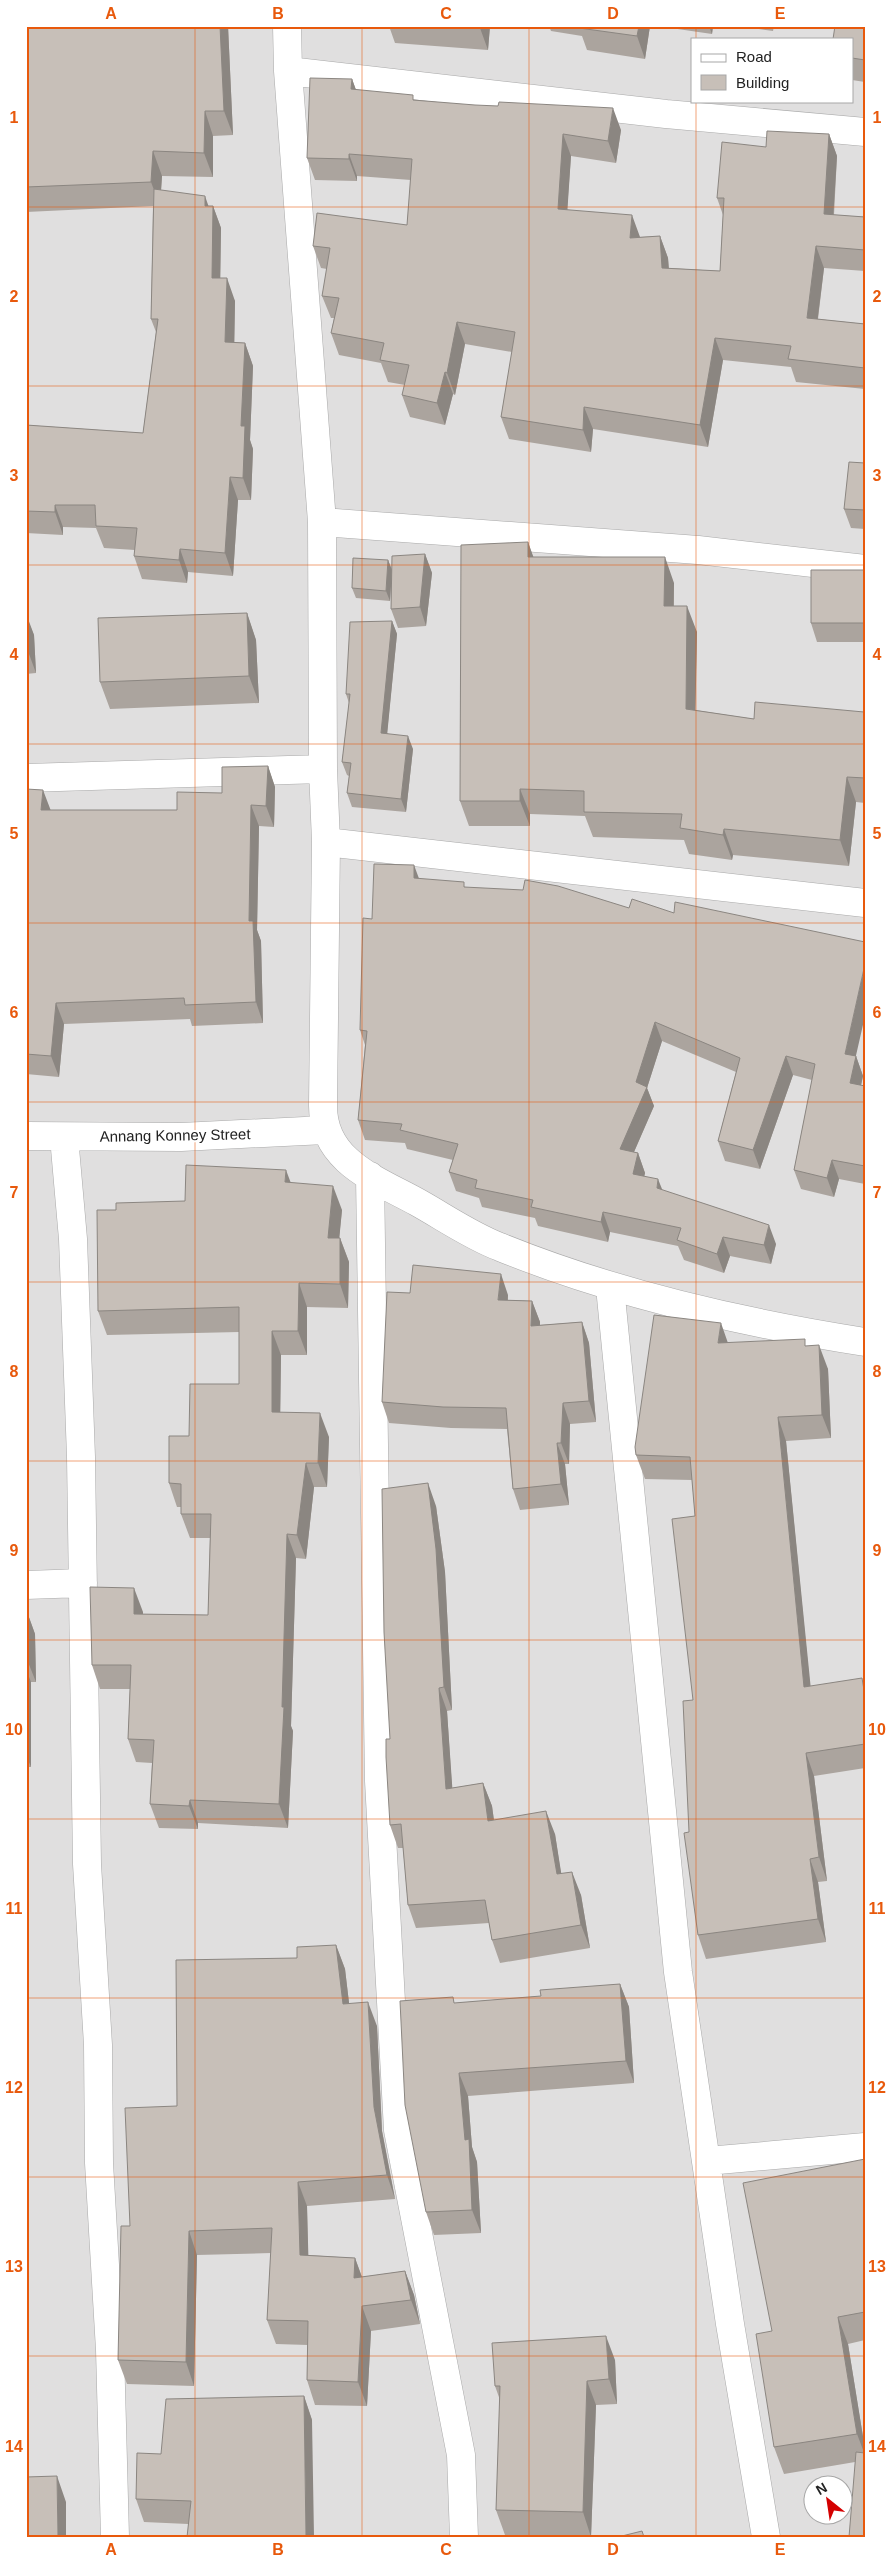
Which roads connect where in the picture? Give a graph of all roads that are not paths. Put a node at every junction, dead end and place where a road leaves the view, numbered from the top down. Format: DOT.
graph roads {
  1 [pos="287,26"];
  2 [pos="288,71"];
  3 [pos="865,132"];
  4 [pos="322,522"];
  5 [pos="865,569"];
  6 [pos="323,769"];
  7 [pos="26,778"];
  8 [pos="326,842"];
  9 [pos="865,903"];
  10 [pos="325,1130"];
  11 [pos="26,1136"];
  12 [pos="64,1137"];
  13 [pos="370,1176"];
  14 [pos="610,1287"];
  15 [pos="865,1342"];
  16 [pos="83,1583"];
  17 [pos="26,1585"];
  18 [pos="865,2147"];
  19 [pos="707,2161"];
  20 [pos="115,2537"];
  21 [pos="464,2537"];
  22 [pos="766,2537"];
  1 -- 2 [label="street"];
  2 -- 3 [label="street"];
  2 -- 4 [label="street"];
  4 -- 5 [label="street"];
  4 -- 6 [label="street"];
  6 -- 7 [label="street"];
  6 -- 8 [label="street"];
  8 -- 9 [label="street"];
  8 -- 10 [label="street"];
  10 -- 12 [label="street, Annang Konney Street"];
  10 -- 13 [label="street"];
  11 -- 12 [label="street, Annang Konney Street"];
  12 -- 16 [label="street"];
  13 -- 14 [label="street"];
  13 -- 21 [label="street"];
  14 -- 15 [label="street"];
  14 -- 19 [label="street"];
  16 -- 17 [label="street"];
  16 -- 20 [label="street"];
  18 -- 19 [label="street"];
  19 -- 22 [label="street"];
}
